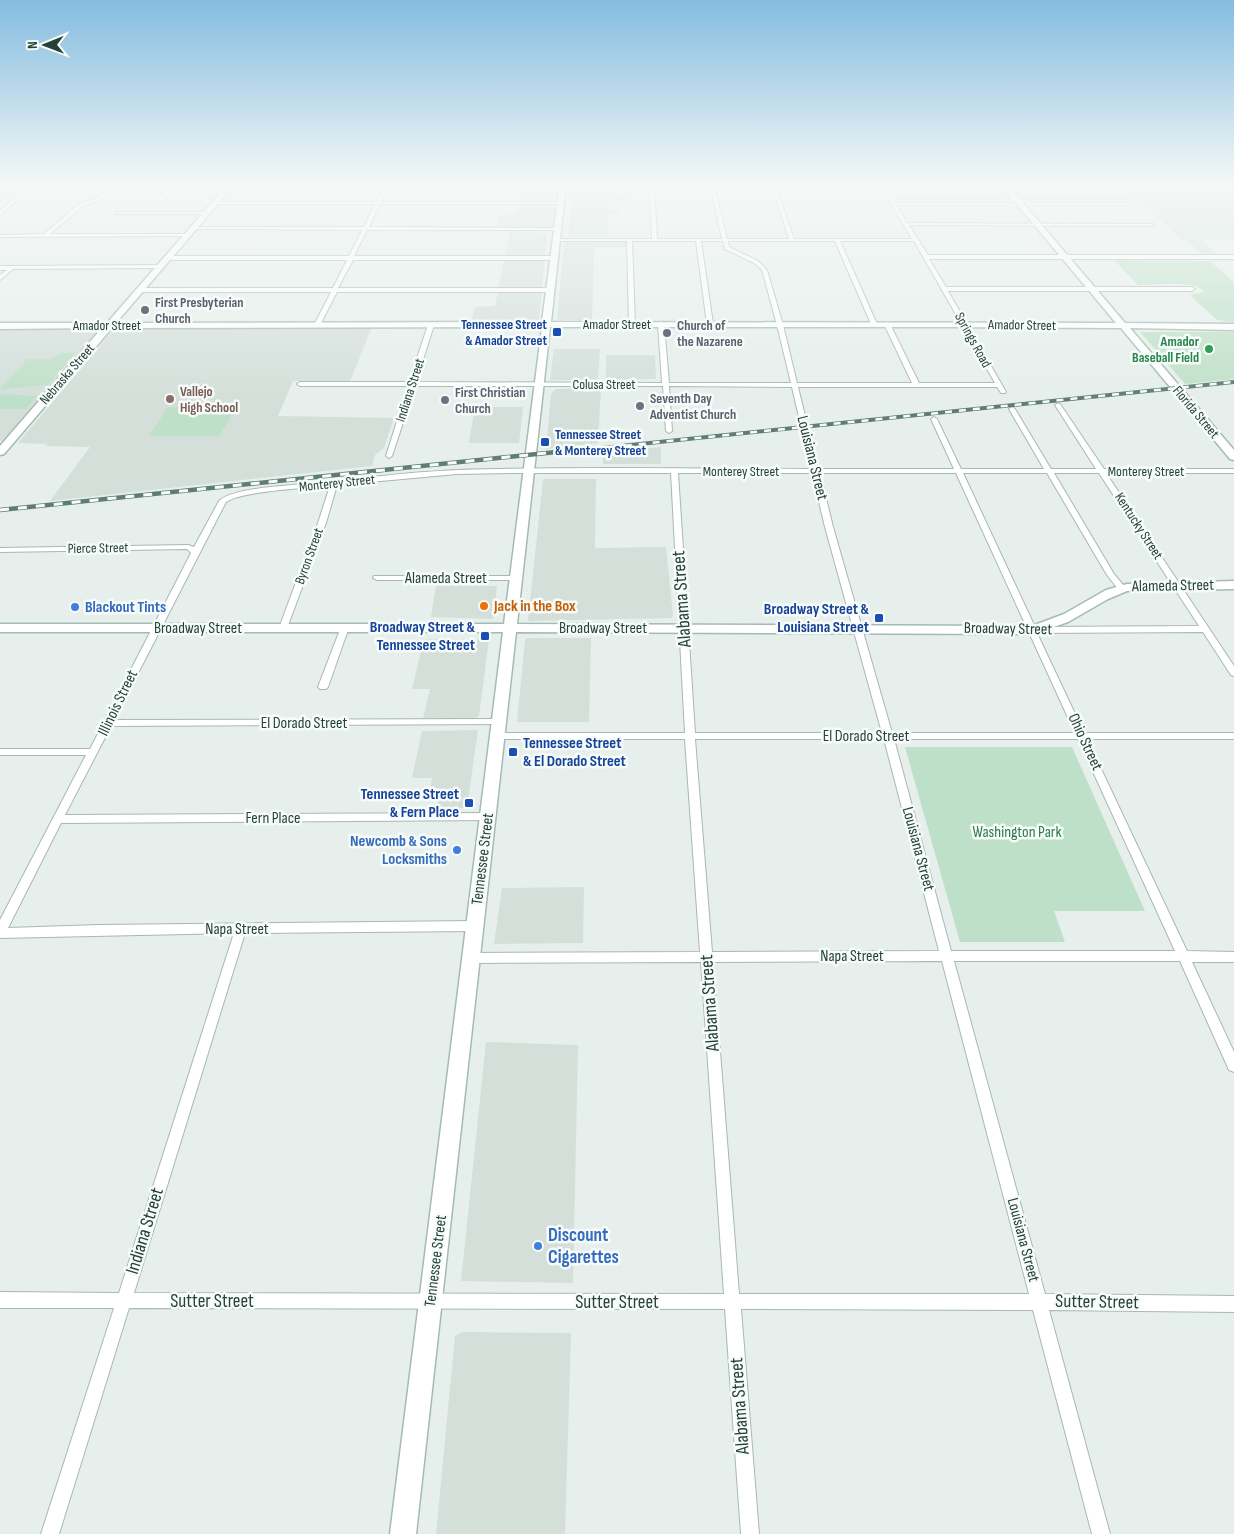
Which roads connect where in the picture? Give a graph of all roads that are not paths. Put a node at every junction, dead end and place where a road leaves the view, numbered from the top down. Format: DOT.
graph roads {
  1 [pos="170,256"];
  2 [pos="630,256"];
  3 [pos="700,256"];
  4 [pos="741,256"];
  5 [pos="844,256"];
  6 [pos="926,257"];
  7 [pos="1065,257"];
  8 [pos="1234,257"];
  9 [pos="168,258"];
  10 [pos="350,258"];
  11 [pos="554,258"];
  12 [pos="160,267"];
  13 [pos="0,268"];
  14 [pos="12,268"];
  15 [pos="0,278"];
  16 [pos="1092,289"];
  17 [pos="1192,289"];
  18 [pos="140,290"];
  19 [pos="334,290"];
  20 [pos="550,290"];
  21 [pos="944,290"];
  22 [pos="546,324"];
  23 [pos="632,324"];
  24 [pos="661,324"];
  25 [pos="710,324"];
  26 [pos="874,324"];
  27 [pos="888,324"];
  28 [pos="964,324"];
  29 [pos="108,325"];
  30 [pos="317,325"];
  31 [pos="430,325"];
  32 [pos="780,325"];
  33 [pos="0,326"];
  34 [pos="1123,326"];
  35 [pos="1234,327"];
  36 [pos="300,384"];
  37 [pos="412,384"];
  38 [pos="539,384"];
  39 [pos="665,384"];
  40 [pos="794,384"];
  41 [pos="916,384"];
  42 [pos="998,385"];
  43 [pos="1002,392"];
  44 [pos="1058,405"];
  45 [pos="1012,409"];
  46 [pos="934,419"];
  47 [pos="669,431"];
  48 [pos="0,452"];
  49 [pos="389,456"];
  50 [pos="1234,456"];
  51 [pos="529,471"];
  52 [pos="674,471"];
  53 [pos="816,471"];
  54 [pos="958,471"];
  55 [pos="1048,471"];
  56 [pos="1103,471"];
  57 [pos="1234,471"];
  58 [pos="334,483"];
  59 [pos="250,492"];
  60 [pos="0,550"];
  61 [pos="194,552"];
  62 [pos="377,578"];
  63 [pos="516,578"];
  64 [pos="1178,585"];
  65 [pos="1234,585"];
  66 [pos="1121,588"];
  67 [pos="345,627"];
  68 [pos="0,628"];
  69 [pos="155,628"];
  70 [pos="283,628"];
  71 [pos="510,628"];
  72 [pos="684,628"];
  73 [pos="858,628"];
  74 [pos="1206,629"];
  75 [pos="1033,630"];
  76 [pos="1234,674"];
  77 [pos="323,687"];
  78 [pos="109,723"];
  79 [pos="499,729"];
  80 [pos="690,736"];
  81 [pos="888,736"];
  82 [pos="1082,736"];
  83 [pos="1234,736"];
  84 [pos="0,752"];
  85 [pos="93,752"];
  86 [pos="488,817"];
  87 [pos="58,819"];
  88 [pos="475,926"];
  89 [pos="241,929"];
  90 [pos="0,932"];
  91 [pos="946,956"];
  92 [pos="707,957"];
  93 [pos="1184,957"];
  94 [pos="1234,957"];
  95 [pos="471,958"];
  96 [pos="1234,1066"];
  97 [pos="0,1300"];
  98 [pos="124,1301"];
  99 [pos="431,1302"];
  100 [pos="732,1302"];
  101 [pos="1039,1302"];
  102 [pos="1234,1304"];
  103 [pos="50,1534"];
  104 [pos="403,1534"];
  105 [pos="750,1534"];
  106 [pos="1101,1534"];
  1 -- 9 [label="street, Nebraska Street"];
  2 -- 23 [label="street"];
  3 -- 25 [label="street"];
  4 -- 32 [label="street, Louisiana Street"];
  5 -- 26 [label="street"];
  6 -- 7 [label="street"];
  6 -- 21 [label="street, Springs Road"];
  7 -- 8 [label="street"];
  7 -- 16 [label="street, Florida Street"];
  9 -- 10 [label="street"];
  9 -- 12 [label="street, Nebraska Street"];
  10 -- 11 [label="street"];
  10 -- 19 [label="street"];
  11 -- 20 [label="street, Tennessee Street"];
  12 -- 14 [label="street"];
  12 -- 18 [label="street, Nebraska Street"];
  13 -- 14 [label="street"];
  14 -- 15 [label="street"];
  16 -- 17 [label="street"];
  16 -- 21 [label="street"];
  16 -- 34 [label="street, Florida Street"];
  18 -- 19 [label="street"];
  18 -- 29 [label="street, Nebraska Street"];
  19 -- 20 [label="street"];
  19 -- 30 [label="street"];
  20 -- 22 [label="street, Tennessee Street"];
  21 -- 28 [label="street, Springs Road"];
  22 -- 23 [label="street, Amador Street"];
  22 -- 31 [label="street, Amador Street"];
  22 -- 38 [label="street, Tennessee Street"];
  23 -- 24 [label="street, Amador Street"];
  24 -- 25 [label="street, Amador Street"];
  24 -- 39 [label="street"];
  25 -- 32 [label="street, Amador Street"];
  26 -- 27 [label="street, Amador Street"];
  26 -- 32 [label="street, Amador Street"];
  27 -- 28 [label="street, Amador Street"];
  27 -- 41 [label="street"];
  28 -- 34 [label="street, Amador Street"];
  28 -- 42 [label="street, Springs Road"];
  29 -- 30 [label="street, Amador Street"];
  29 -- 33 [label="street, Amador Street"];
  29 -- 48 [label="street, Nebraska Street"];
  30 -- 31 [label="street, Amador Street"];
  31 -- 37 [label="street, Indiana Street"];
  32 -- 40 [label="street, Louisiana Street"];
  34 -- 35 [label="street, Amador Street"];
  34 -- 50 [label="street, Florida Street"];
  36 -- 37 [label="street, Colusa Street"];
  37 -- 38 [label="street, Colusa Street"];
  37 -- 49 [label="street, Indiana Street"];
  38 -- 39 [label="street, Colusa Street"];
  38 -- 51 [label="street, Tennessee Street"];
  39 -- 40 [label="street, Colusa Street"];
  39 -- 47 [label="street"];
  40 -- 41 [label="street, Colusa Street"];
  40 -- 53 [label="street, Louisiana Street"];
  41 -- 42 [label="street, Colusa Street"];
  42 -- 43 [label="street, Springs Road"];
  44 -- 56 [label="street, Kentucky Street"];
  45 -- 55 [label="street"];
  46 -- 54 [label="street, Ohio Street"];
  51 -- 52 [label="street, Monterey Street"];
  51 -- 58 [label="street, Monterey Street"];
  51 -- 63 [label="street, Tennessee Street"];
  52 -- 53 [label="street, Monterey Street"];
  52 -- 72 [label="street, Alabama Street"];
  53 -- 54 [label="street, Monterey Street"];
  53 -- 73 [label="street, Louisiana Street"];
  54 -- 55 [label="street, Monterey Street"];
  54 -- 75 [label="street, Ohio Street"];
  55 -- 56 [label="street, Monterey Street"];
  55 -- 66 [label="street"];
  56 -- 57 [label="street, Monterey Street"];
  56 -- 64 [label="street, Kentucky Street"];
  58 -- 59 [label="street, Monterey Street"];
  58 -- 70 [label="street, Byron Street"];
  59 -- 61 [label="street, Illinois Street"];
  60 -- 61 [label="street, Pierce Street"];
  61 -- 69 [label="street, Illinois Street"];
  62 -- 63 [label="street, Alameda Street"];
  63 -- 71 [label="street, Tennessee Street"];
  64 -- 65 [label="street, Alameda Street"];
  64 -- 66 [label="street, Alameda Street"];
  64 -- 74 [label="street, Kentucky Street"];
  66 -- 75 [label="street, Alameda Street"];
  67 -- 70 [label="street, Broadway Street"];
  67 -- 71 [label="street, Broadway Street"];
  67 -- 77 [label="street"];
  68 -- 69 [label="street, Broadway Street"];
  69 -- 70 [label="street, Broadway Street"];
  69 -- 78 [label="street, Illinois Street"];
  71 -- 72 [label="street, Broadway Street"];
  71 -- 79 [label="street, Tennessee Street"];
  72 -- 73 [label="street, Broadway Street"];
  72 -- 80 [label="street, Alabama Street"];
  73 -- 75 [label="street, Broadway Street"];
  73 -- 81 [label="street, Louisiana Street"];
  74 -- 75 [label="street, Broadway Street"];
  74 -- 76 [label="street, Kentucky Street"];
  75 -- 82 [label="street, Ohio Street"];
  78 -- 79 [label="street, El Dorado Street"];
  78 -- 85 [label="street, Illinois Street"];
  79 -- 80 [label="street, El Dorado Street"];
  79 -- 86 [label="street, Tennessee Street"];
  80 -- 81 [label="street, El Dorado Street"];
  80 -- 92 [label="street, Alabama Street"];
  81 -- 82 [label="street, El Dorado Street"];
  81 -- 91 [label="street, Louisiana Street"];
  82 -- 83 [label="street, El Dorado Street"];
  82 -- 93 [label="street, Ohio Street"];
  84 -- 85 [label="street"];
  85 -- 87 [label="street, Illinois Street"];
  86 -- 87 [label="street, Fern Place"];
  86 -- 88 [label="street, Tennessee Street"];
  87 -- 90 [label="street, Illinois Street"];
  88 -- 89 [label="street, Napa Street"];
  88 -- 95 [label="street, Tennessee Street"];
  89 -- 90 [label="street, Napa Street"];
  89 -- 98 [label="street, Indiana Street"];
  91 -- 92 [label="street, Napa Street"];
  91 -- 93 [label="street, Napa Street"];
  91 -- 101 [label="street, Louisiana Street"];
  92 -- 95 [label="street, Napa Street"];
  92 -- 100 [label="street, Alabama Street"];
  93 -- 94 [label="street, Napa Street"];
  93 -- 96 [label="street, Ohio Street"];
  95 -- 99 [label="street, Tennessee Street"];
  97 -- 98 [label="street, Sutter Street"];
  98 -- 99 [label="street, Sutter Street"];
  98 -- 103 [label="street, Indiana Street"];
  99 -- 100 [label="street, Sutter Street"];
  99 -- 104 [label="street, Tennessee Street"];
  100 -- 101 [label="street, Sutter Street"];
  100 -- 105 [label="street, Alabama Street"];
  101 -- 102 [label="street, Sutter Street"];
  101 -- 106 [label="street, Louisiana Street"];
}
